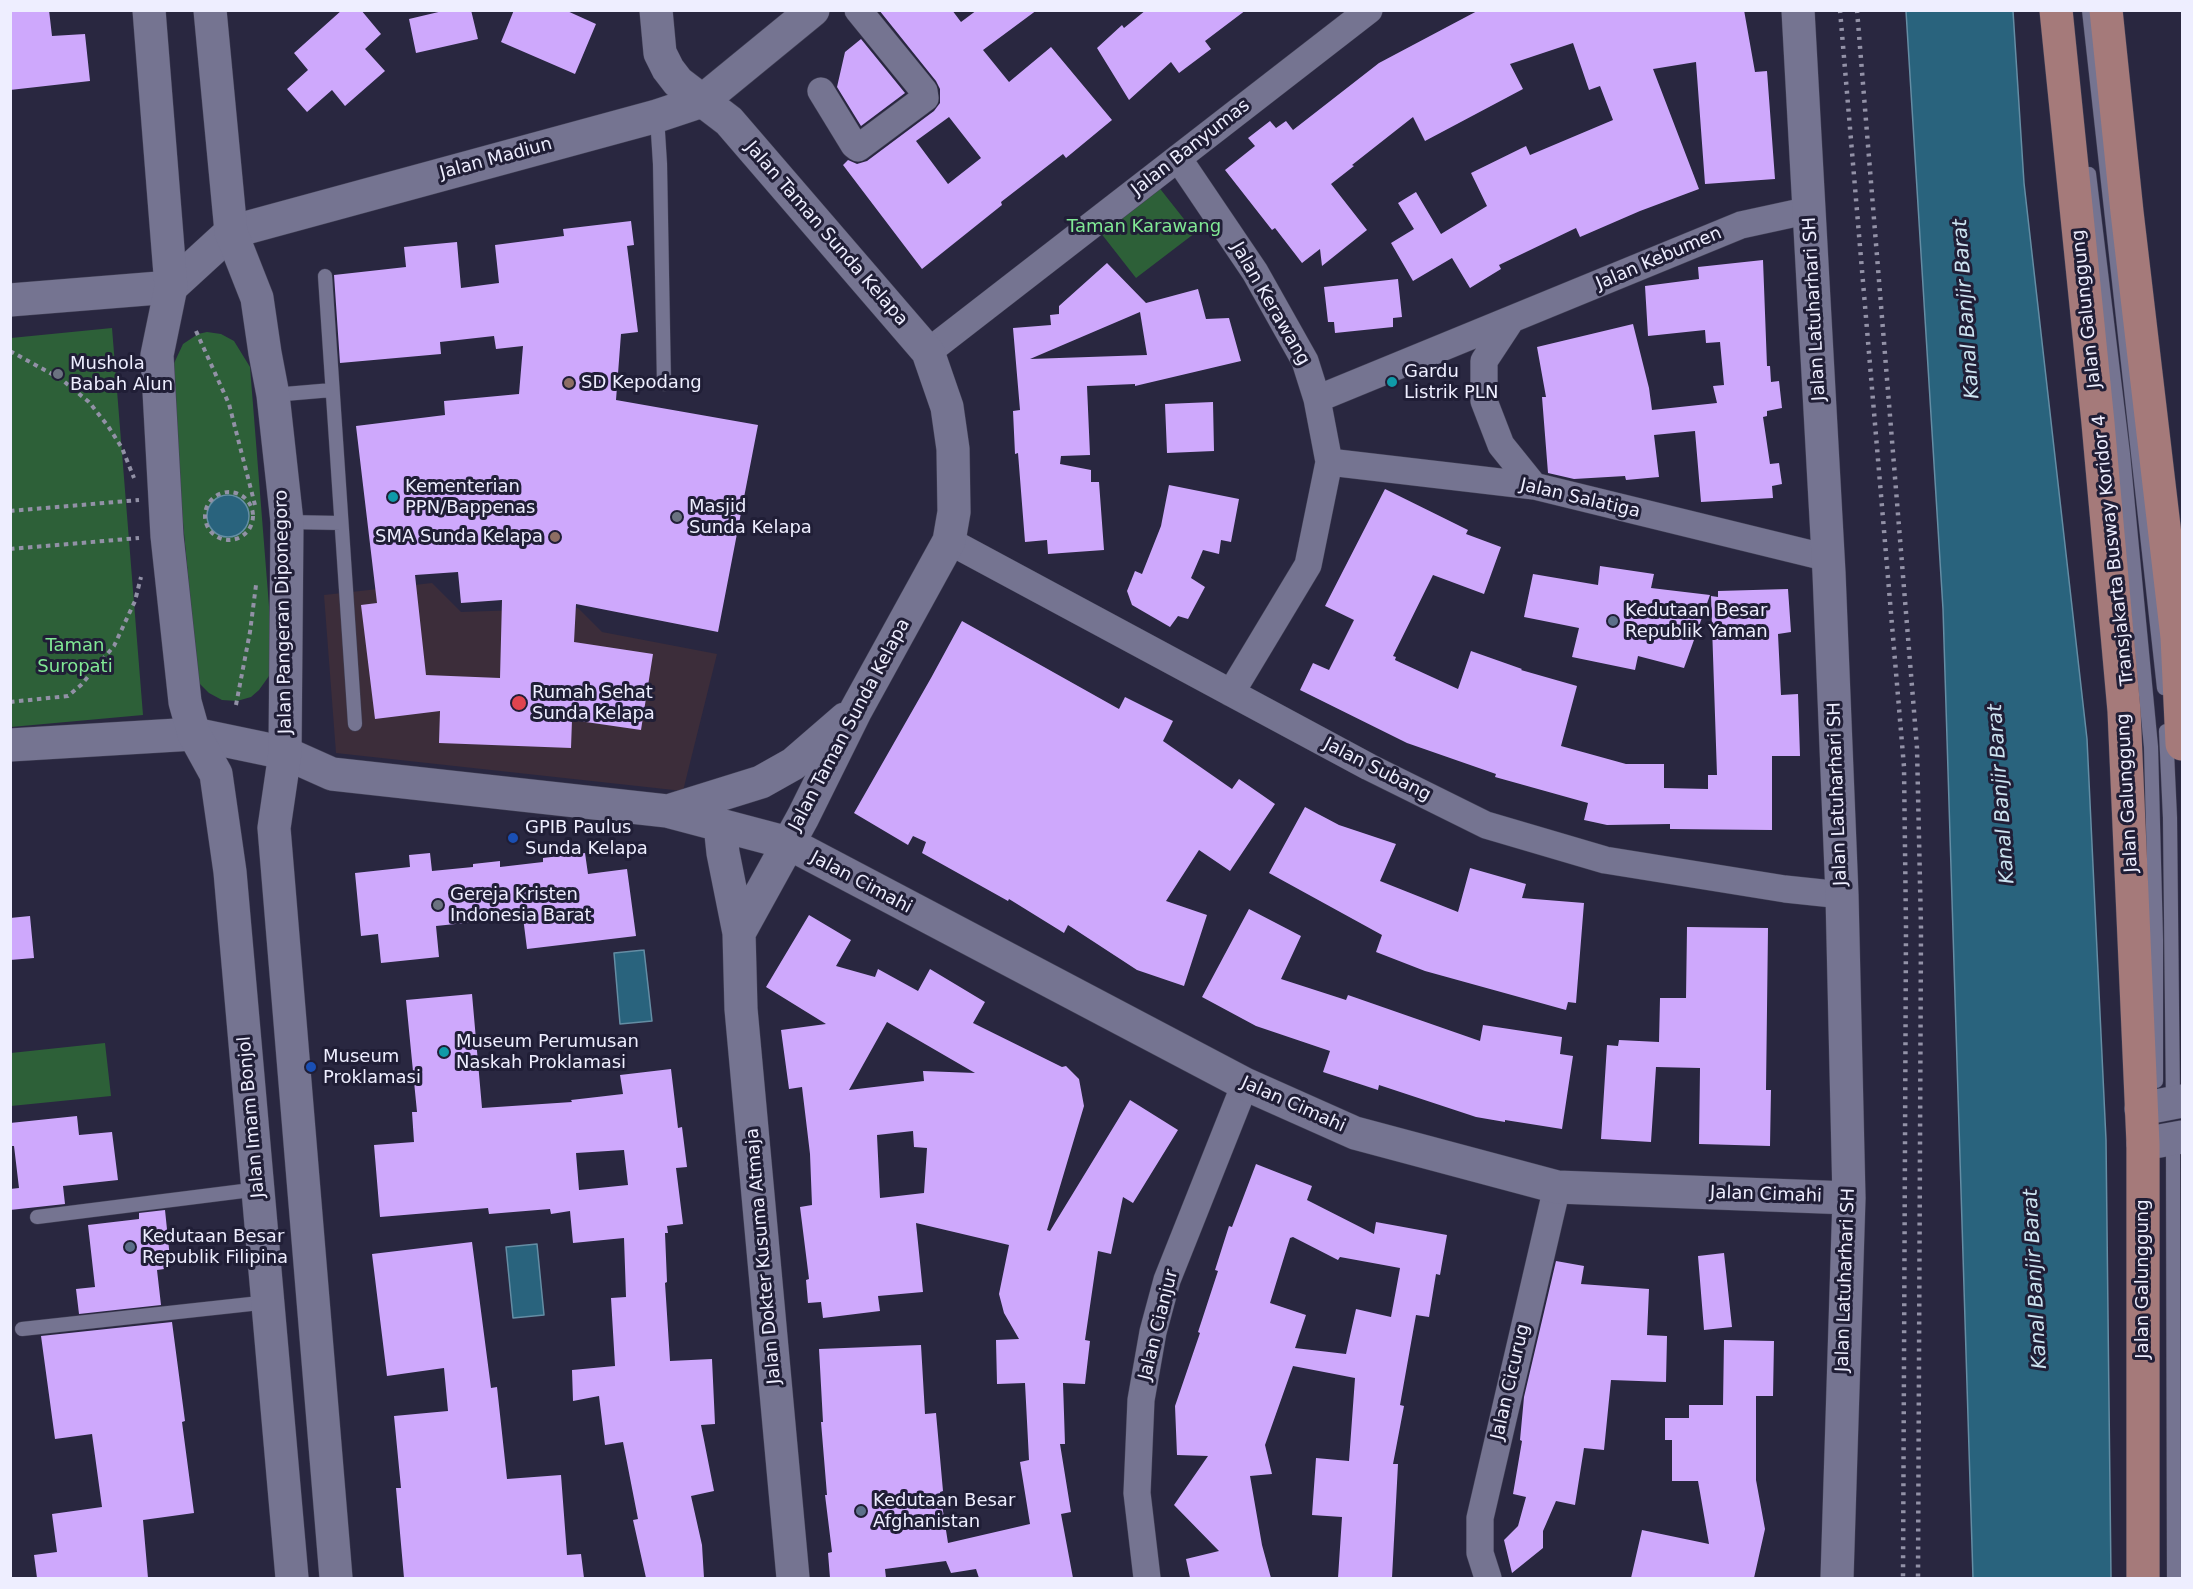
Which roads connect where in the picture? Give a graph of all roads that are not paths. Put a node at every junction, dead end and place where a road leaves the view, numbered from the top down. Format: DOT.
graph roads {
  1 [pos="149,10"];
  2 [pos="210,10"];
  3 [pos="656,10"];
  4 [pos="813,10"];
  5 [pos="858,10"];
  6 [pos="1369,10"];
  7 [pos="1798,10"];
  8 [pos="2056,10"];
  9 [pos="2069,10"];
  10 [pos="2089,10"];
  11 [pos="2106,10"];
  12 [pos="821,91"];
  13 [pos="2079,93"];
  14 [pos="702,101"];
  15 [pos="657,116"];
  16 [pos="1178,158"];
  17 [pos="2087,161"];
  18 [pos="1810,210"];
  19 [pos="2102,216"];
  20 [pos="231,232"];
  21 [pos="325,276"];
  22 [pos="171,287"];
  23 [pos="10,300"];
  24 [pos="1511,320"];
  25 [pos="928,352"];
  26 [pos="664,384"];
  27 [pos="332,390"];
  28 [pos="273,395"];
  29 [pos="1317,399"];
  30 [pos="1329,462"];
  31 [pos="1534,486"];
  32 [pos="272,523"];
  33 [pos="341,523"];
  34 [pos="949,541"];
  35 [pos="1828,558"];
  36 [pos="1231,693"];
  37 [pos="2164,699"];
  38 [pos="856,710"];
  39 [pos="355,724"];
  40 [pos="2174,733"];
  41 [pos="194,734"];
  42 [pos="10,745"];
  43 [pos="285,753"];
  44 [pos="667,811"];
  45 [pos="720,825"];
  46 [pos="788,843"];
  47 [pos="1842,895"];
  48 [pos="739,933"];
  49 [pos="1245,1084"];
  50 [pos="2164,1124"];
  51 [pos="1557,1187"];
  52 [pos="259,1189"];
  53 [pos="1849,1198"];
  54 [pos="37,1216"];
  55 [pos="269,1302"];
  56 [pos="22,1329"];
  57 [pos="332,1531"];
  58 [pos="289,1534"];
  59 [pos="292,1578"];
  60 [pos="336,1578"];
  61 [pos="793,1578"];
  62 [pos="1147,1578"];
  63 [pos="1488,1578"];
  64 [pos="1837,1578"];
  65 [pos="2143,1578"];
  66 [pos="2174,1578"];
  1 -- 22 [label="street"];
  2 -- 20 [label="street, Jalan Pangeran Diponegoro"];
  3 -- 14 [label="street, Jalan Taman Sunda Kelapa"];
  4 -- 14 [label="street, Jalan Madiun"];
  5 -- 12 [label="street"];
  6 -- 16 [label="street, Jalan Banyumas"];
  7 -- 18 [label="street, Jalan Latuharhari SH"];
  8 -- 19 [label="main road, Jalan Galunggung"];
  9 -- 13 [label="lane"];
  10 -- 19 [label="lane"];
  11 -- 19 [label="main road, Jalan Galunggung"];
  14 -- 15 [label="street, Jalan Madiun"];
  14 -- 25 [label="street, Jalan Taman Sunda Kelapa"];
  15 -- 20 [label="street, Jalan Madiun"];
  15 -- 26 [label="lane"];
  16 -- 25 [label="street, Jalan Banyumas"];
  16 -- 29 [label="street, Jalan Kerawang"];
  17 -- 19 [label="lane"];
  18 -- 24 [label="street, Jalan Kebumen"];
  18 -- 35 [label="street, Jalan Latuharhari SH"];
  19 -- 37 [label="lane"];
  19 -- 40 [label="main road, Jalan Galunggung"];
  19 -- 50 [label="main road, Jalan Galunggung"];
  20 -- 22 [label="street, Jalan Madiun"];
  20 -- 28 [label="street, Jalan Pangeran Diponegoro"];
  21 -- 27 [label="lane"];
  22 -- 23 [label="street"];
  22 -- 41 [label="street"];
  24 -- 29 [label="street, Jalan Kebumen"];
  24 -- 31 [label="street"];
  25 -- 34 [label="street, Jalan Taman Sunda Kelapa"];
  27 -- 28 [label="lane"];
  27 -- 33 [label="lane"];
  28 -- 32 [label="street, Jalan Pangeran Diponegoro"];
  29 -- 30 [label="street, Jalan Kerawang"];
  30 -- 31 [label="street, Jalan Salatiga"];
  30 -- 36 [label="street, Jalan Kerawang"];
  31 -- 35 [label="street, Jalan Salatiga"];
  32 -- 33 [label="lane"];
  32 -- 43 [label="street, Jalan Pangeran Diponegoro"];
  33 -- 39 [label="lane"];
  34 -- 36 [label="street, Jalan Subang"];
  34 -- 38 [label="street, Jalan Taman Sunda Kelapa"];
  35 -- 47 [label="street, Jalan Latuharhari SH"];
  36 -- 47 [label="street, Jalan Subang"];
  38 -- 44 [label="street"];
  38 -- 46 [label="street, Jalan Taman Sunda Kelapa"];
  40 -- 50 [label="lane"];
  41 -- 42 [label="street, Jalan Taman Sunda Kelapa"];
  41 -- 43 [label="street, Jalan Taman Sunda Kelapa"];
  41 -- 52 [label="street, Jalan Imam Bonjol"];
  43 -- 44 [label="street, Jalan Taman Sunda Kelapa"];
  43 -- 57 [label="street"];
  44 -- 45 [label="street, Jalan Taman Sunda Kelapa"];
  45 -- 46 [label="street, Jalan Taman Sunda Kelapa"];
  45 -- 48 [label="street, Jalan Dokter Kusuma Atmaja"];
  46 -- 48 [label="street"];
  46 -- 49 [label="street, Jalan Cimahi"];
  47 -- 53 [label="street, Jalan Latuharhari SH"];
  48 -- 61 [label="street, Jalan Dokter Kusuma Atmaja"];
  49 -- 51 [label="street, Jalan Cimahi"];
  49 -- 62 [label="street, Jalan Cianjur"];
  50 -- 65 [label="main road, Jalan Galunggung"];
  50 -- 66 [label="lane"];
  51 -- 53 [label="street, Jalan Cimahi"];
  51 -- 63 [label="street, Jalan Cicurug"];
  52 -- 54 [label="lane"];
  52 -- 55 [label="street, Jalan Imam Bonjol"];
  53 -- 64 [label="street, Jalan Latuharhari SH"];
  55 -- 56 [label="lane"];
  55 -- 58 [label="street, Jalan Imam Bonjol"];
  57 -- 58 [label="street"];
  57 -- 60 [label="street"];
  58 -- 59 [label="street, Jalan Imam Bonjol"];
}
